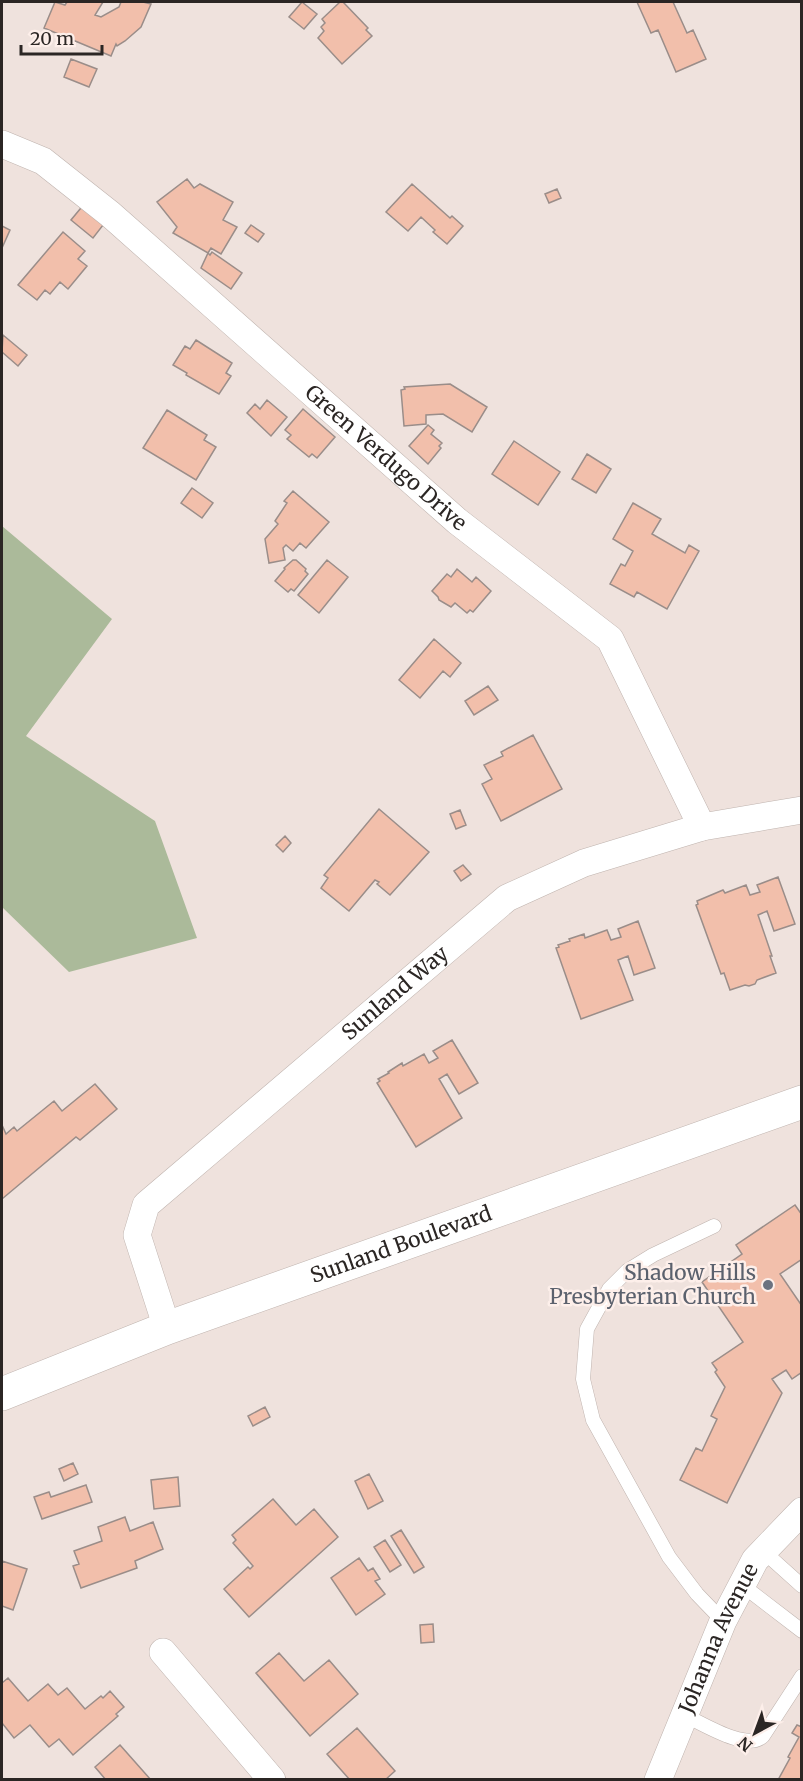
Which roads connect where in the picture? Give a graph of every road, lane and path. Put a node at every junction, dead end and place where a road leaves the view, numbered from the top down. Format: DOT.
graph roads {
  1 [pos="2,144"];
  2 [pos="801,810"];
  3 [pos="702,827"];
  4 [pos="801,1102"];
  5 [pos="714,1226"];
  6 [pos="167,1328"];
  7 [pos="2,1394"];
  8 [pos="801,1511"];
  9 [pos="763,1551"];
  10 [pos="742,1585"];
  11 [pos="801,1586"];
  12 [pos="723,1621"];
  13 [pos="801,1631"];
  14 [pos="163,1652"];
  15 [pos="801,1676"];
  16 [pos="684,1715"];
  17 [pos="272,1779"];
  18 [pos="658,1779"];
  1 -- 3 [label="street, Green Verdugo Drive"];
  2 -- 3 [label="street, Sunland Way"];
  3 -- 6 [label="street, Sunland Way"];
  4 -- 6 [label="main road, Sunland Boulevard"];
  5 -- 12 [label="lane"];
  6 -- 7 [label="main road, Sunland Boulevard"];
  8 -- 9 [label="street, Johanna Avenue"];
  9 -- 10 [label="street, Johanna Avenue"];
  9 -- 11 [label="lane"];
  10 -- 12 [label="street, Johanna Avenue"];
  10 -- 13 [label="lane"];
  12 -- 16 [label="street, Johanna Avenue"];
  14 -- 17 [label="street"];
  15 -- 16 [label="lane"];
  16 -- 18 [label="street, Johanna Avenue"];
}
